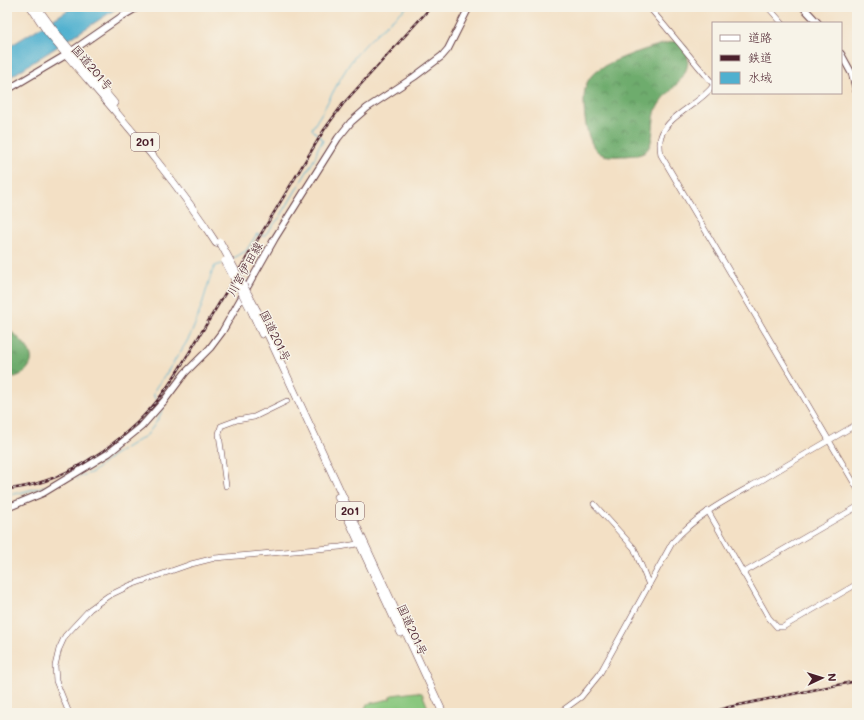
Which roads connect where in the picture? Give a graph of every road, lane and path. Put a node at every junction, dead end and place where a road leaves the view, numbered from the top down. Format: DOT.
graph roads {
  1 [pos="31,7"];
  2 [pos="37,7"];
  3 [pos="138,7"];
  4 [pos="469,7"];
  5 [pos="649,7"];
  6 [pos="768,7"];
  7 [pos="803,7"];
  8 [pos="42,19"];
  9 [pos="781,22"];
  10 [pos="817,22"];
  11 [pos="69,53"];
  12 [pos="842,56"];
  13 [pos="712,84"];
  14 [pos="712,86"];
  15 [pos="7,90"];
  16 [pos="857,93"];
  17 [pos="287,401"];
  18 [pos="857,424"];
  19 [pos="829,441"];
  20 [pos="226,486"];
  21 [pos="857,488"];
  22 [pos="594,504"];
  23 [pos="857,506"];
  24 [pos="7,508"];
  25 [pos="708,511"];
  26 [pos="362,543"];
  27 [pos="743,573"];
  28 [pos="649,584"];
  29 [pos="857,584"];
  30 [pos="69,713"];
  31 [pos="438,713"];
  32 [pos="443,713"];
  33 [pos="559,713"];
  1 -- 8 [label="highway, 国道201号 / 201"];
  2 -- 8 [label="highway, 国道201号 / 201"];
  3 -- 11 [label="main road"];
  4 -- 24 [label="main road, 川宮伊田線"];
  5 -- 13 [label="street"];
  6 -- 9 [label="street"];
  7 -- 10 [label="main road"];
  8 -- 11 [label="highway, 国道201号 / 201"];
  11 -- 15 [label="main road"];
  11 -- 26 [label="highway, 国道201号 / 201, bridge"];
  12 -- 16 [label="main road"];
  14 -- 19 [label="street"];
  17 -- 20 [label="street"];
  18 -- 19 [label="street"];
  19 -- 21 [label="street"];
  19 -- 25 [label="street"];
  22 -- 28 [label="street"];
  23 -- 27 [label="street"];
  25 -- 27 [label="street"];
  25 -- 28 [label="street"];
  26 -- 30 [label="street"];
  26 -- 31 [label="highway, 国道201号 / 201"];
  26 -- 32 [label="highway, 国道201号 / 201"];
  27 -- 29 [label="street"];
  28 -- 33 [label="street"];
}
